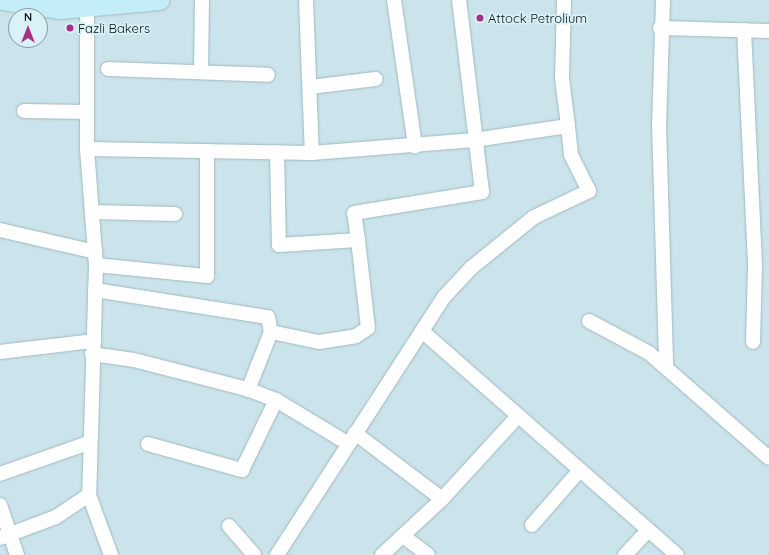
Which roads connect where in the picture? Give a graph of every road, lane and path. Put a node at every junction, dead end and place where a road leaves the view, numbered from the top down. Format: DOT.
graph roads {
  1 [pos="3,0"];
  2 [pos="160,0"];
  3 [pos="202,0"];
  4 [pos="306,0"];
  5 [pos="394,0"];
  6 [pos="459,0"];
  7 [pos="564,0"];
  8 [pos="663,0"];
  9 [pos="118,2"];
  10 [pos="87,7"];
  11 [pos="660,28"];
  12 [pos="744,30"];
  13 [pos="769,31"];
  14 [pos="108,69"];
  15 [pos="201,71"];
  16 [pos="268,75"];
  17 [pos="376,79"];
  18 [pos="310,87"];
  19 [pos="24,111"];
  20 [pos="87,112"];
  21 [pos="568,126"];
  22 [pos="474,140"];
  23 [pos="415,146"];
  24 [pos="87,149"];
  25 [pos="207,151"];
  26 [pos="277,152"];
  27 [pos="312,153"];
  28 [pos="92,212"];
  29 [pos="175,214"];
  30 [pos="0,230"];
  31 [pos="358,240"];
  32 [pos="95,258"];
  33 [pos="95,290"];
  34 [pos="589,321"];
  35 [pos="422,331"];
  36 [pos="271,332"];
  37 [pos="753,342"];
  38 [pos="93,348"];
  39 [pos="0,352"];
  40 [pos="666,366"];
  41 [pos="248,390"];
  42 [pos="276,400"];
  43 [pos="518,416"];
  44 [pos="352,439"];
  45 [pos="88,442"];
  46 [pos="148,444"];
  47 [pos="769,458"];
  48 [pos="580,470"];
  49 [pos="0,474"];
  50 [pos="89,495"];
  51 [pos="442,499"];
  52 [pos="0,505"];
  53 [pos="532,525"];
  54 [pos="229,526"];
  55 [pos="648,530"];
  56 [pos="5,536"];
  57 [pos="403,536"];
  58 [pos="17,555"];
  59 [pos="111,555"];
  60 [pos="254,555"];
  61 [pos="277,555"];
  62 [pos="382,555"];
  63 [pos="428,555"];
  64 [pos="625,555"];
  65 [pos="677,555"];
  1 -- 10 [label="main road"];
  2 -- 9 [label="main road"];
  3 -- 15 [label="street"];
  4 -- 18 [label="street"];
  5 -- 23 [label="street"];
  6 -- 22 [label="street"];
  7 -- 21 [label="street"];
  8 -- 11 [label="street"];
  9 -- 10 [label="main road"];
  10 -- 20 [label="street"];
  11 -- 12 [label="street"];
  11 -- 40 [label="street"];
  12 -- 13 [label="street"];
  12 -- 37 [label="street"];
  14 -- 15 [label="street"];
  15 -- 16 [label="street"];
  17 -- 18 [label="street"];
  18 -- 27 [label="street"];
  19 -- 20 [label="street"];
  20 -- 24 [label="street"];
  21 -- 22 [label="street"];
  21 -- 35 [label="street"];
  22 -- 23 [label="street"];
  22 -- 31 [label="street"];
  23 -- 27 [label="street"];
  24 -- 25 [label="street"];
  24 -- 28 [label="street"];
  25 -- 26 [label="street"];
  25 -- 32 [label="street"];
  26 -- 27 [label="street"];
  26 -- 31 [label="street"];
  28 -- 29 [label="street"];
  28 -- 32 [label="street"];
  30 -- 32 [label="street"];
  31 -- 36 [label="street"];
  32 -- 33 [label="street"];
  33 -- 36 [label="street"];
  33 -- 38 [label="street"];
  34 -- 40 [label="street"];
  35 -- 43 [label="street"];
  35 -- 44 [label="street"];
  36 -- 41 [label="street"];
  38 -- 39 [label="street"];
  38 -- 41 [label="street"];
  38 -- 45 [label="street"];
  40 -- 47 [label="street"];
  41 -- 42 [label="street"];
  42 -- 44 [label="street"];
  42 -- 46 [label="street"];
  43 -- 48 [label="street"];
  43 -- 51 [label="street"];
  44 -- 51 [label="street"];
  44 -- 61 [label="street"];
  45 -- 49 [label="street"];
  45 -- 50 [label="street"];
  48 -- 53 [label="street"];
  48 -- 55 [label="street"];
  50 -- 56 [label="street"];
  50 -- 59 [label="street"];
  51 -- 57 [label="street"];
  52 -- 56 [label="street"];
  54 -- 60 [label="street"];
  55 -- 64 [label="street"];
  55 -- 65 [label="street"];
  56 -- 58 [label="street"];
  57 -- 62 [label="street"];
  57 -- 63 [label="street"];
}
